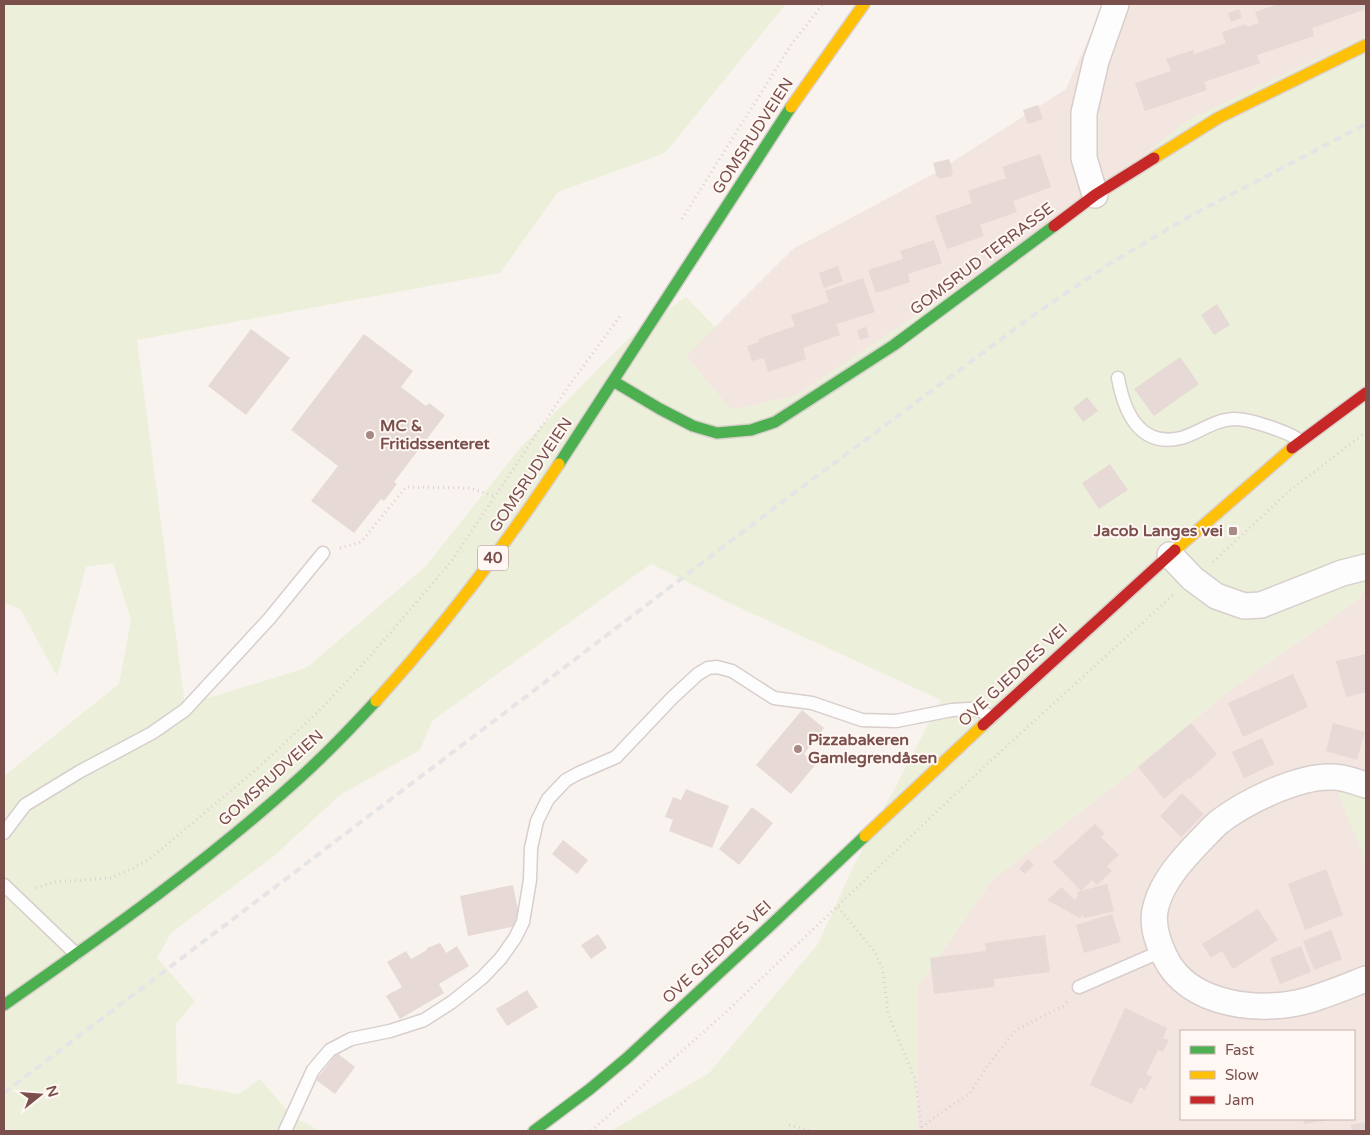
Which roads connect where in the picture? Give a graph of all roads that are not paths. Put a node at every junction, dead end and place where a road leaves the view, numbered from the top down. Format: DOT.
graph roads {
  1 [pos="864,4"];
  2 [pos="1116,4"];
  3 [pos="1366,46"];
  4 [pos="1095,195"];
  5 [pos="1118,378"];
  6 [pos="613,381"];
  7 [pos="1366,393"];
  8 [pos="1300,441"];
  9 [pos="323,553"];
  10 [pos="1170,555"];
  11 [pos="1366,568"];
  12 [pos="992,717"];
  13 [pos="1366,785"];
  14 [pos="4,833"];
  15 [pos="4,885"];
  16 [pos="1162,951"];
  17 [pos="76,954"];
  18 [pos="1366,978"];
  19 [pos="1079,987"];
  20 [pos="4,1005"];
  21 [pos="285,1131"];
  22 [pos="534,1131"];
  1 -- 6 [label="street, GOMSRUDVEIEN / 40"];
  2 -- 4 [label="street"];
  3 -- 4 [label="street, GOMSRUD TERRASSE"];
  4 -- 6 [label="street, GOMSRUD TERRASSE"];
  5 -- 8 [label="lane"];
  6 -- 17 [label="street, GOMSRUDVEIEN / 40"];
  7 -- 8 [label="street, OVE GJEDDES VEI"];
  8 -- 10 [label="street, OVE GJEDDES VEI"];
  9 -- 14 [label="lane"];
  10 -- 11 [label="street"];
  10 -- 12 [label="street, OVE GJEDDES VEI"];
  12 -- 21 [label="lane"];
  12 -- 22 [label="street, OVE GJEDDES VEI"];
  13 -- 16 [label="street"];
  15 -- 17 [label="lane"];
  16 -- 18 [label="street"];
  16 -- 19 [label="lane"];
  17 -- 20 [label="street, GOMSRUDVEIEN / 40"];
}
